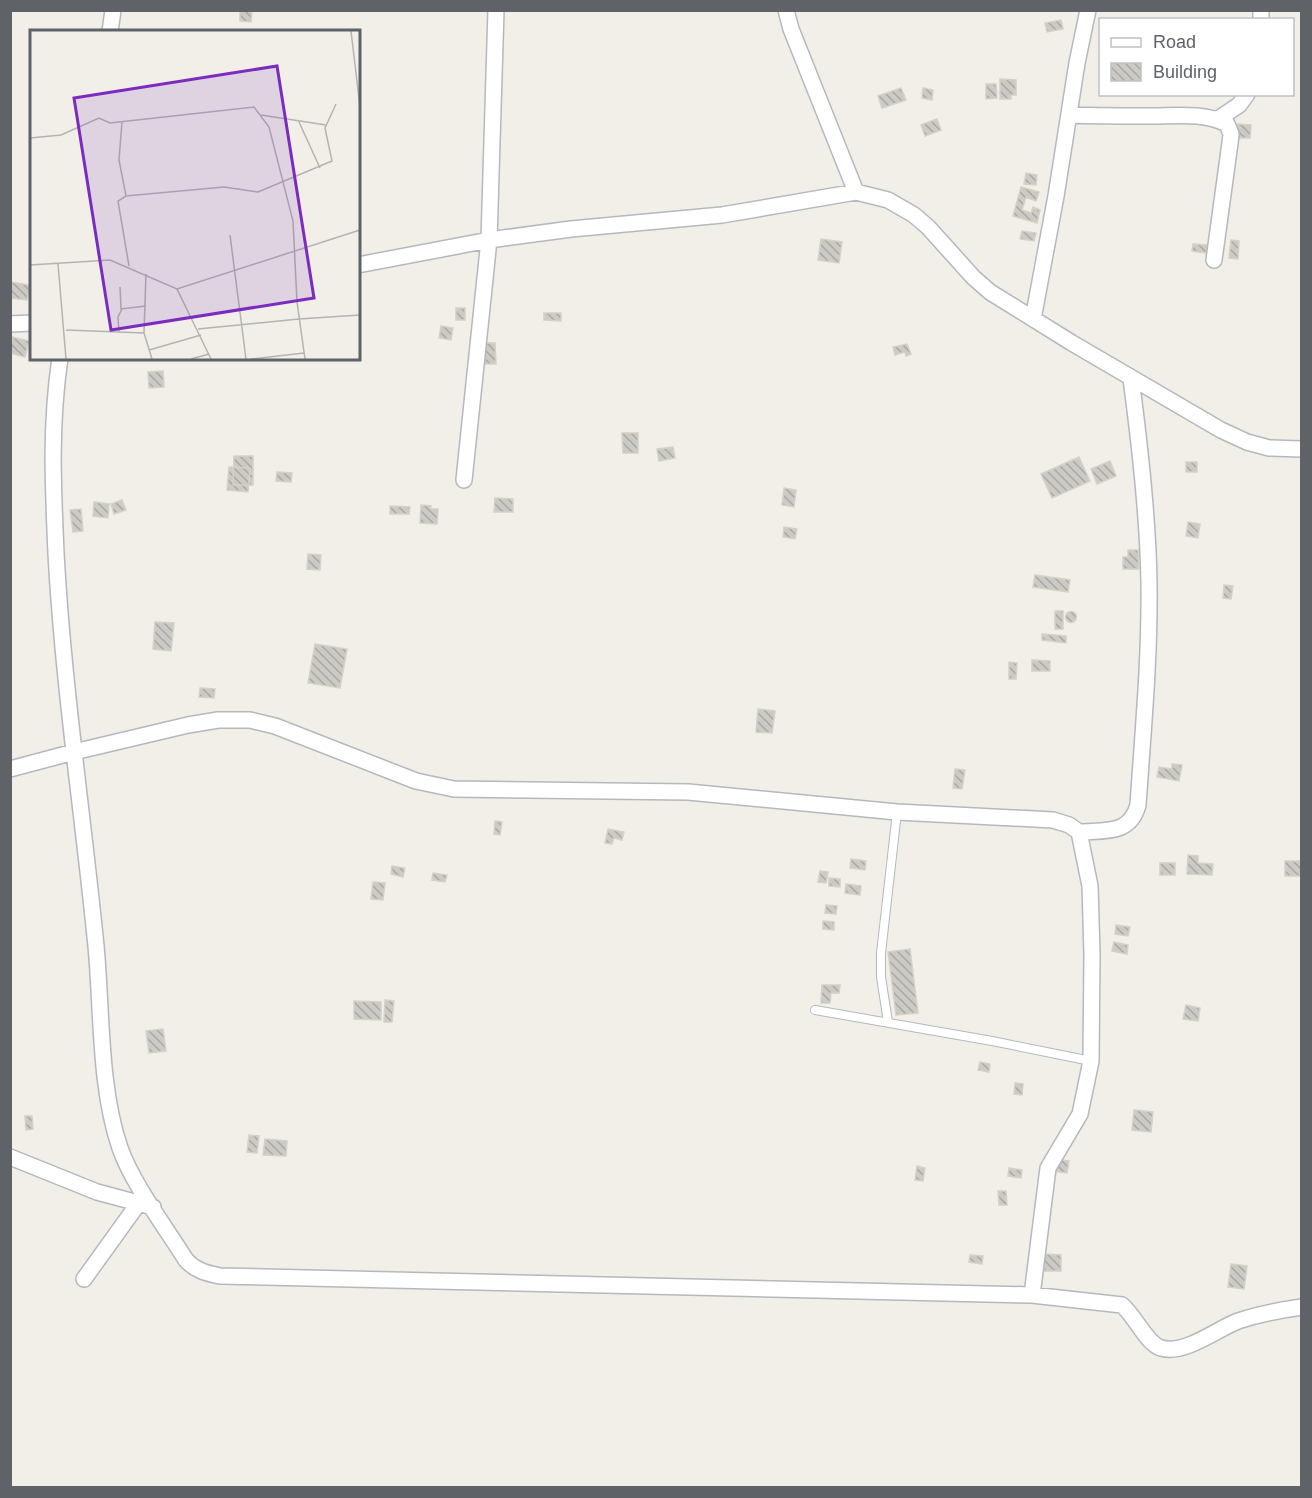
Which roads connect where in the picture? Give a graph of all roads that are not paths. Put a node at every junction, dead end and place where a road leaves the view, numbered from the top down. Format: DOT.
graph roads {
  1 [pos="113,10"];
  2 [pos="496,10"];
  3 [pos="786,10"];
  4 [pos="1088,10"];
  5 [pos="110,30"];
  6 [pos="1246,96"];
  7 [pos="1069,115"];
  8 [pos="1218,119"];
  9 [pos="856,192"];
  10 [pos="489,240"];
  11 [pos="1214,260"];
  12 [pos="360,265"];
  13 [pos="1034,319"];
  14 [pos="30,322"];
  15 [pos="10,324"];
  16 [pos="60,360"];
  17 [pos="1131,379"];
  18 [pos="1302,449"];
  19 [pos="464,480"];
  20 [pos="74,752"];
  21 [pos="10,769"];
  22 [pos="897,812"];
  23 [pos="1079,832"];
  24 [pos="815,1010"];
  25 [pos="888,1022"];
  26 [pos="1091,1061"];
  27 [pos="10,1157"];
  28 [pos="146,1205"];
  29 [pos="84,1279"];
  30 [pos="1032,1295"];
  31 [pos="1302,1307"];
  1 -- 5 [label="street"];
  2 -- 10 [label="street"];
  3 -- 9 [label="street"];
  4 -- 7 [label="street"];
  6 -- 8 [label="street"];
  7 -- 8 [label="street"];
  7 -- 13 [label="street"];
  8 -- 11 [label="street"];
  9 -- 10 [label="street"];
  9 -- 13 [label="street"];
  10 -- 12 [label="street"];
  10 -- 19 [label="street"];
  13 -- 17 [label="street"];
  14 -- 15 [label="street"];
  16 -- 20 [label="street"];
  17 -- 18 [label="street"];
  17 -- 23 [label="street"];
  20 -- 21 [label="street"];
  20 -- 22 [label="street"];
  20 -- 28 [label="street"];
  22 -- 23 [label="street"];
  22 -- 25 [label="lane"];
  23 -- 26 [label="street"];
  24 -- 25 [label="lane"];
  25 -- 26 [label="lane"];
  26 -- 30 [label="street"];
  27 -- 28 [label="street"];
  28 -- 29 [label="street"];
  28 -- 30 [label="street"];
  30 -- 31 [label="street"];
}
